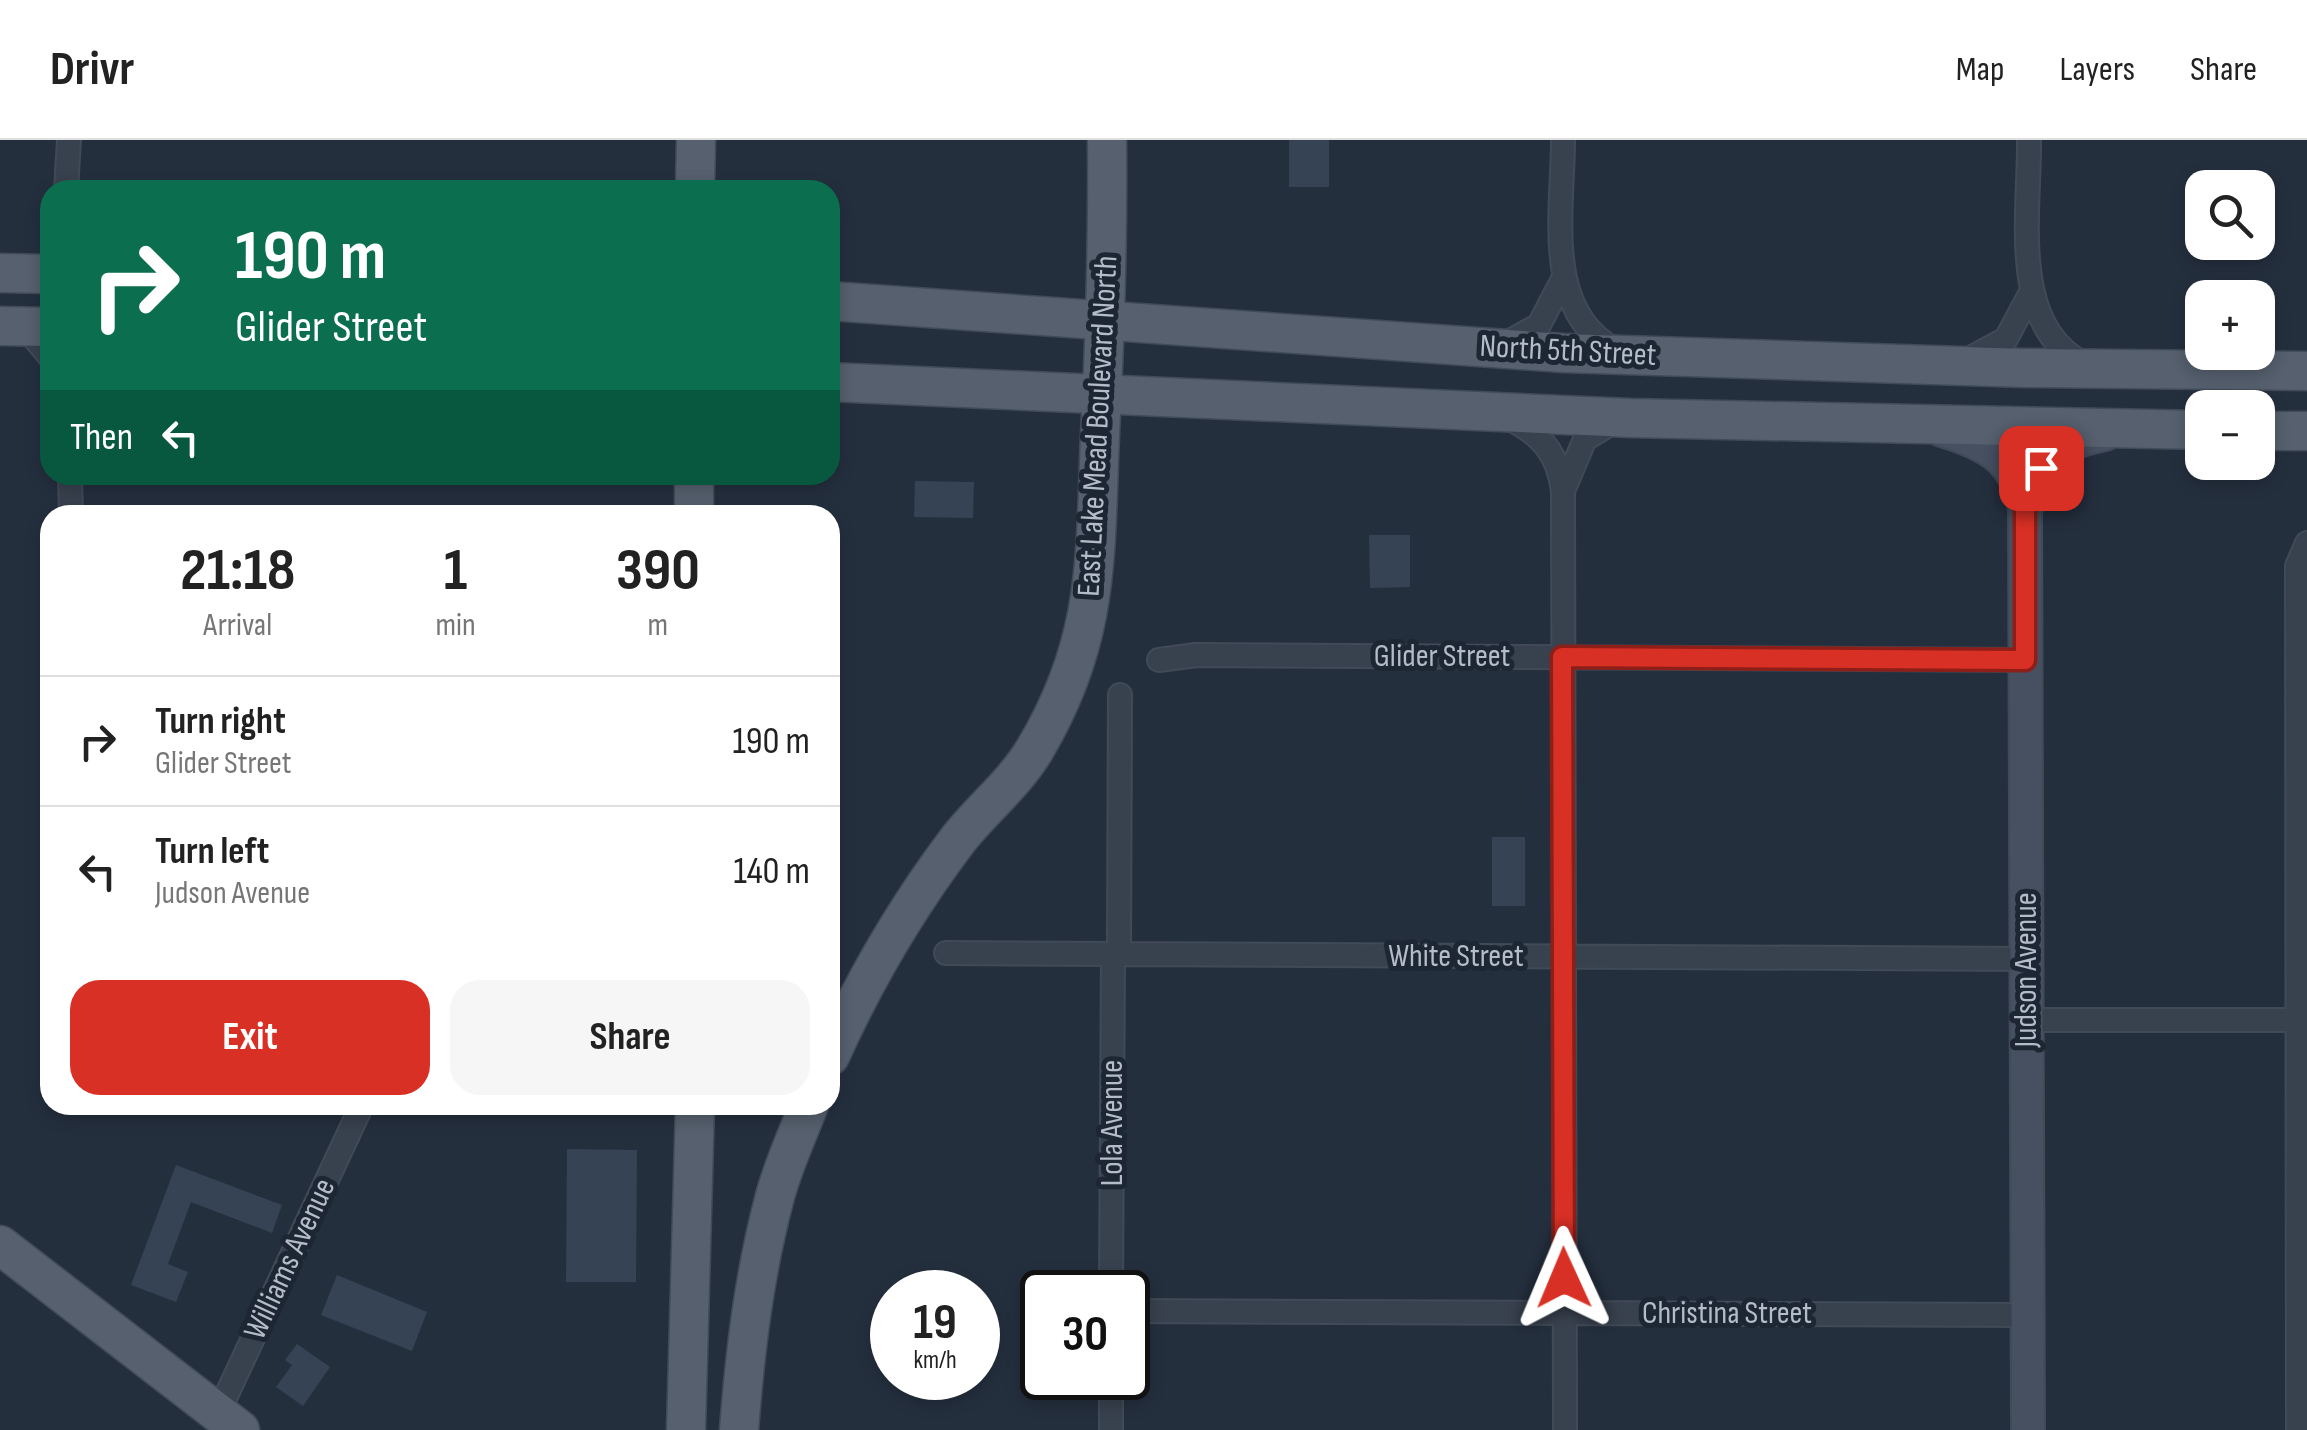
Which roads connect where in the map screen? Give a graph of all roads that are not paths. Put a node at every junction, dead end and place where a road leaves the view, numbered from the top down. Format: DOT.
graph roads {
  1 [pos="69,140"];
  2 [pos="696,140"];
  3 [pos="1107,140"];
  4 [pos="1562,140"];
  5 [pos="2030,140"];
  6 [pos="70,180"];
  7 [pos="695,180"];
  8 [pos="40,266"];
  9 [pos="0,274"];
  10 [pos="1563,279"];
  11 [pos="2030,294"];
  12 [pos="840,302"];
  13 [pos="1107,319"];
  14 [pos="1494,348"];
  15 [pos="1626,355"];
  16 [pos="1950,366"];
  17 [pos="2095,368"];
  18 [pos="2307,370"];
  19 [pos="840,383"];
  20 [pos="1102,397"];
  21 [pos="1490,408"];
  22 [pos="1630,418"];
  23 [pos="1934,428"];
  24 [pos="2126,430"];
  25 [pos="2185,430"];
  26 [pos="2275,431"];
  27 [pos="2307,431"];
  28 [pos="1563,491"];
  29 [pos="2025,510"];
  30 [pos="2302,549"];
  31 [pos="1562,657"];
  32 [pos="1159,660"];
  33 [pos="2025,660"];
  34 [pos="1120,695"];
  35 [pos="946,953"];
  36 [pos="1116,954"];
  37 [pos="1562,956"];
  38 [pos="2026,959"];
  39 [pos="2027,1020"];
  40 [pos="2302,1020"];
  41 [pos="840,1038"];
  42 [pos="358,1115"];
  43 [pos="695,1115"];
  44 [pos="805,1115"];
  45 [pos="0,1245"];
  46 [pos="1111,1270"];
  47 [pos="1150,1311"];
  48 [pos="1564,1312"];
  49 [pos="2028,1315"];
  50 [pos="1111,1400"];
  51 [pos="229,1422"];
  52 [pos="686,1430"];
  53 [pos="740,1430"];
  54 [pos="1112,1430"];
  55 [pos="1565,1430"];
  56 [pos="2028,1430"];
  57 [pos="2298,1430"];
  1 -- 6 [label="street"];
  2 -- 7 [label="main road"];
  3 -- 13 [label="main road, East Lake Mead Boulevard North"];
  4 -- 10 [label="street"];
  5 -- 11 [label="street"];
  8 -- 9 [label="main road"];
  10 -- 14 [label="street"];
  10 -- 15 [label="street"];
  11 -- 16 [label="street"];
  11 -- 17 [label="street"];
  12 -- 13 [label="main road, North 5th Street"];
  13 -- 14 [label="main road, North 5th Street"];
  13 -- 20 [label="main road, East Lake Mead Boulevard North"];
  14 -- 15 [label="main road, North 5th Street"];
  15 -- 16 [label="main road, North 5th Street"];
  16 -- 17 [label="main road, North 5th Street"];
  17 -- 18 [label="main road, North 5th Street"];
  19 -- 20 [label="main road, North 5th Street"];
  20 -- 21 [label="main road, North 5th Street"];
  20 -- 41 [label="main road, East Lake Mead Boulevard North"];
  21 -- 22 [label="main road, North 5th Street"];
  21 -- 28 [label="street"];
  22 -- 23 [label="main road, North 5th Street"];
  22 -- 28 [label="street"];
  23 -- 24 [label="main road, North 5th Street"];
  23 -- 29 [label="street, Judson Avenue"];
  24 -- 25 [label="main road, North 5th Street"];
  24 -- 29 [label="street, Judson Avenue"];
  26 -- 27 [label="main road"];
  28 -- 31 [label="street"];
  29 -- 33 [label="street, Judson Avenue"];
  30 -- 40 [label="street"];
  31 -- 32 [label="street, Glider Street"];
  31 -- 33 [label="street, Glider Street"];
  31 -- 37 [label="street"];
  33 -- 38 [label="street, Judson Avenue"];
  34 -- 36 [label="street, Lola Avenue"];
  35 -- 36 [label="street, White Street"];
  36 -- 37 [label="street, White Street"];
  36 -- 46 [label="street, Lola Avenue"];
  37 -- 38 [label="street, White Street"];
  37 -- 48 [label="street"];
  38 -- 39 [label="street, Judson Avenue"];
  39 -- 40 [label="street"];
  39 -- 49 [label="street, Judson Avenue"];
  40 -- 57 [label="street"];
  42 -- 51 [label="street, Williams Avenue"];
  43 -- 52 [label="main road"];
  44 -- 53 [label="main road"];
  45 -- 51 [label="main road"];
  47 -- 48 [label="street, Christina Street"];
  48 -- 49 [label="street, Christina Street"];
  48 -- 55 [label="street"];
  49 -- 56 [label="street, Judson Avenue"];
  50 -- 54 [label="street"];
}
